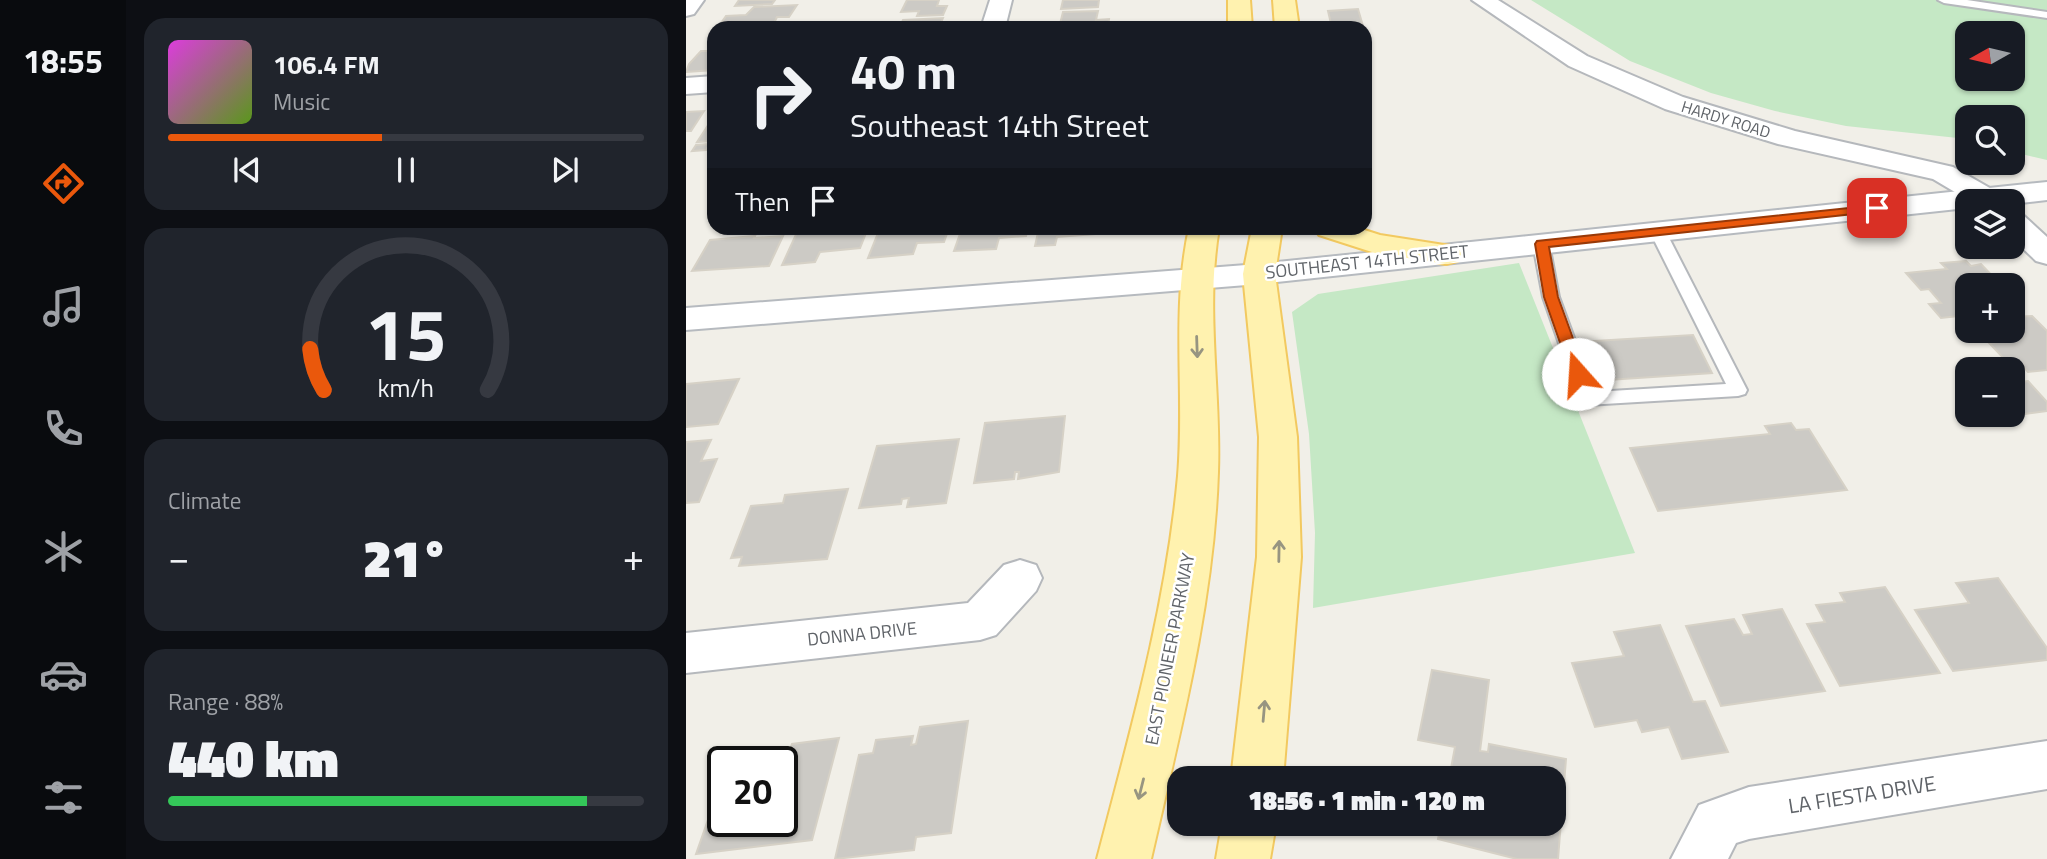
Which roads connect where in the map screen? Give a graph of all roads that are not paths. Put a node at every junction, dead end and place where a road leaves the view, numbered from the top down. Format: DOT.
graph roads {
  1 [pos="693,0"];
  2 [pos="1001,0"];
  3 [pos="1239,0"];
  4 [pos="1284,0"];
  5 [pos="1483,0"];
  6 [pos="1944,0"];
  7 [pos="686,9"];
  8 [pos="2047,15"];
  9 [pos="995,21"];
  10 [pos="1240,21"];
  11 [pos="1286,21"];
  12 [pos="707,84"];
  13 [pos="686,86"];
  14 [pos="1971,189"];
  15 [pos="2047,191"];
  16 [pos="2025,194"];
  17 [pos="1955,202"];
  18 [pos="1658,232"];
  19 [pos="2025,233"];
  20 [pos="1203,235"];
  21 [pos="1266,235"];
  22 [pos="1350,235"];
  23 [pos="1541,244"];
  24 [pos="1446,254"];
  25 [pos="2047,254"];
  26 [pos="1259,274"];
  27 [pos="1195,279"];
  28 [pos="686,319"];
  29 [pos="1020,578"];
  30 [pos="686,653"];
  31 [pos="2047,765"];
  32 [pos="1259,766"];
  33 [pos="1248,836"];
  34 [pos="1124,859"];
  35 [pos="1243,859"];
  36 [pos="1698,859"];
  1 -- 7 [label="street"];
  2 -- 9 [label="street"];
  3 -- 10 [label="main road"];
  4 -- 11 [label="main road"];
  5 -- 14 [label="street, HARDY ROAD"];
  6 -- 8 [label="lane"];
  12 -- 13 [label="street"];
  15 -- 16 [label="street, SOUTHEAST 14TH STREET"];
  17 -- 18 [label="street, SOUTHEAST 14TH STREET"];
  18 -- 23 [label="street, SOUTHEAST 14TH STREET"];
  18 -- 23 [label="lane"];
  19 -- 25 [label="street"];
  20 -- 27 [label="main road, EAST PIONEER PARKWAY"];
  21 -- 26 [label="main road"];
  22 -- 24 [label="main road"];
  23 -- 24 [label="street, SOUTHEAST 14TH STREET"];
  24 -- 26 [label="street, SOUTHEAST 14TH STREET"];
  26 -- 27 [label="street, SOUTHEAST 14TH STREET"];
  32 -- 26 [label="main road, one-way"];
  27 -- 28 [label="street, SOUTHEAST 14TH STREET"];
  27 -- 34 [label="main road, EAST PIONEER PARKWAY, one-way"];
  29 -- 30 [label="street, DONNA DRIVE"];
  31 -- 36 [label="street, LA FIESTA DRIVE"];
  33 -- 35 [label="main road"];
}
